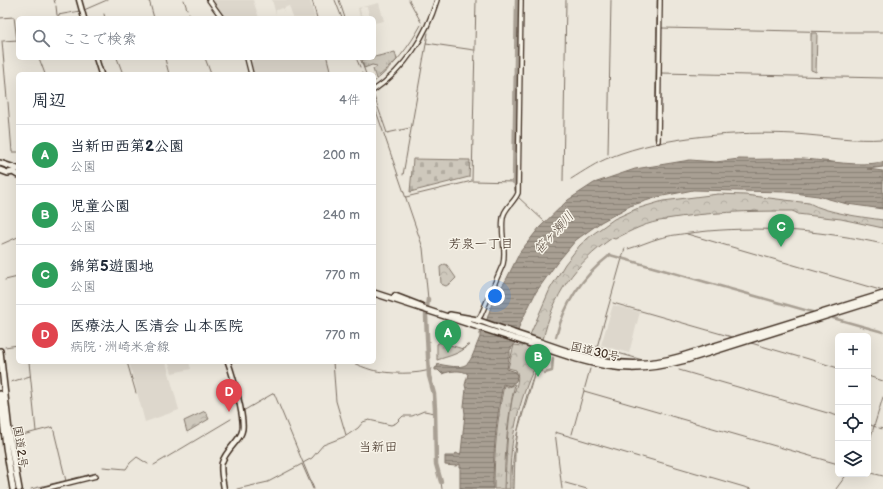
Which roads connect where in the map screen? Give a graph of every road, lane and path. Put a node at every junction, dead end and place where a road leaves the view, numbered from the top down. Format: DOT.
graph roads {
  1 [pos="79,0"];
  2 [pos="208,0"];
  3 [pos="437,0"];
  4 [pos="521,0"];
  5 [pos="660,0"];
  6 [pos="83,16"];
  7 [pos="220,16"];
  8 [pos="97,60"];
  9 [pos="248,60"];
  10 [pos="100,72"];
  11 [pos="250,72"];
  12 [pos="376,88"];
  13 [pos="658,141"];
  14 [pos="0,163"];
  15 [pos="0,169"];
  16 [pos="16,171"];
  17 [pos="376,290"];
  18 [pos="376,294"];
  19 [pos="883,294"];
  20 [pos="883,298"];
  21 [pos="428,309"];
  22 [pos="478,324"];
  23 [pos="546,346"];
  24 [pos="0,351"];
  25 [pos="0,360"];
  26 [pos="228,364"];
  27 [pos="544,364"];
  28 [pos="619,364"];
  29 [pos="646,368"];
  30 [pos="0,394"];
  31 [pos="0,423"];
  32 [pos="7,447"];
  33 [pos="96,476"];
  34 [pos="10,489"];
  35 [pos="13,489"];
  36 [pos="18,489"];
  37 [pos="44,489"];
  38 [pos="224,489"];
  1 -- 6 [label="main road"];
  2 -- 7 [label="street"];
  3 -- 12 [label="street"];
  4 -- 22 [label="street"];
  5 -- 13 [label="street"];
  8 -- 10 [label="main road"];
  9 -- 11 [label="street"];
  14 -- 16 [label="highway"];
  15 -- 16 [label="highway"];
  17 -- 21 [label="highway, 国道30号"];
  18 -- 21 [label="highway, 国道30号"];
  19 -- 28 [label="highway, 国道30号"];
  20 -- 29 [label="highway, 国道30号"];
  21 -- 22 [label="highway, 国道30号"];
  22 -- 23 [label="highway, 国道30号"];
  23 -- 27 [label="street"];
  23 -- 28 [label="highway, 国道30号"];
  23 -- 29 [label="highway, 国道30号"];
  24 -- 36 [label="highway"];
  25 -- 32 [label="highway, 国道2号"];
  26 -- 38 [label="main road"];
  28 -- 29 [label="highway"];
  30 -- 32 [label="highway, 国道2号"];
  31 -- 34 [label="highway"];
  32 -- 35 [label="highway, 国道2号"];
  32 -- 36 [label="highway, 国道2号"];
  33 -- 37 [label="street"];
}
